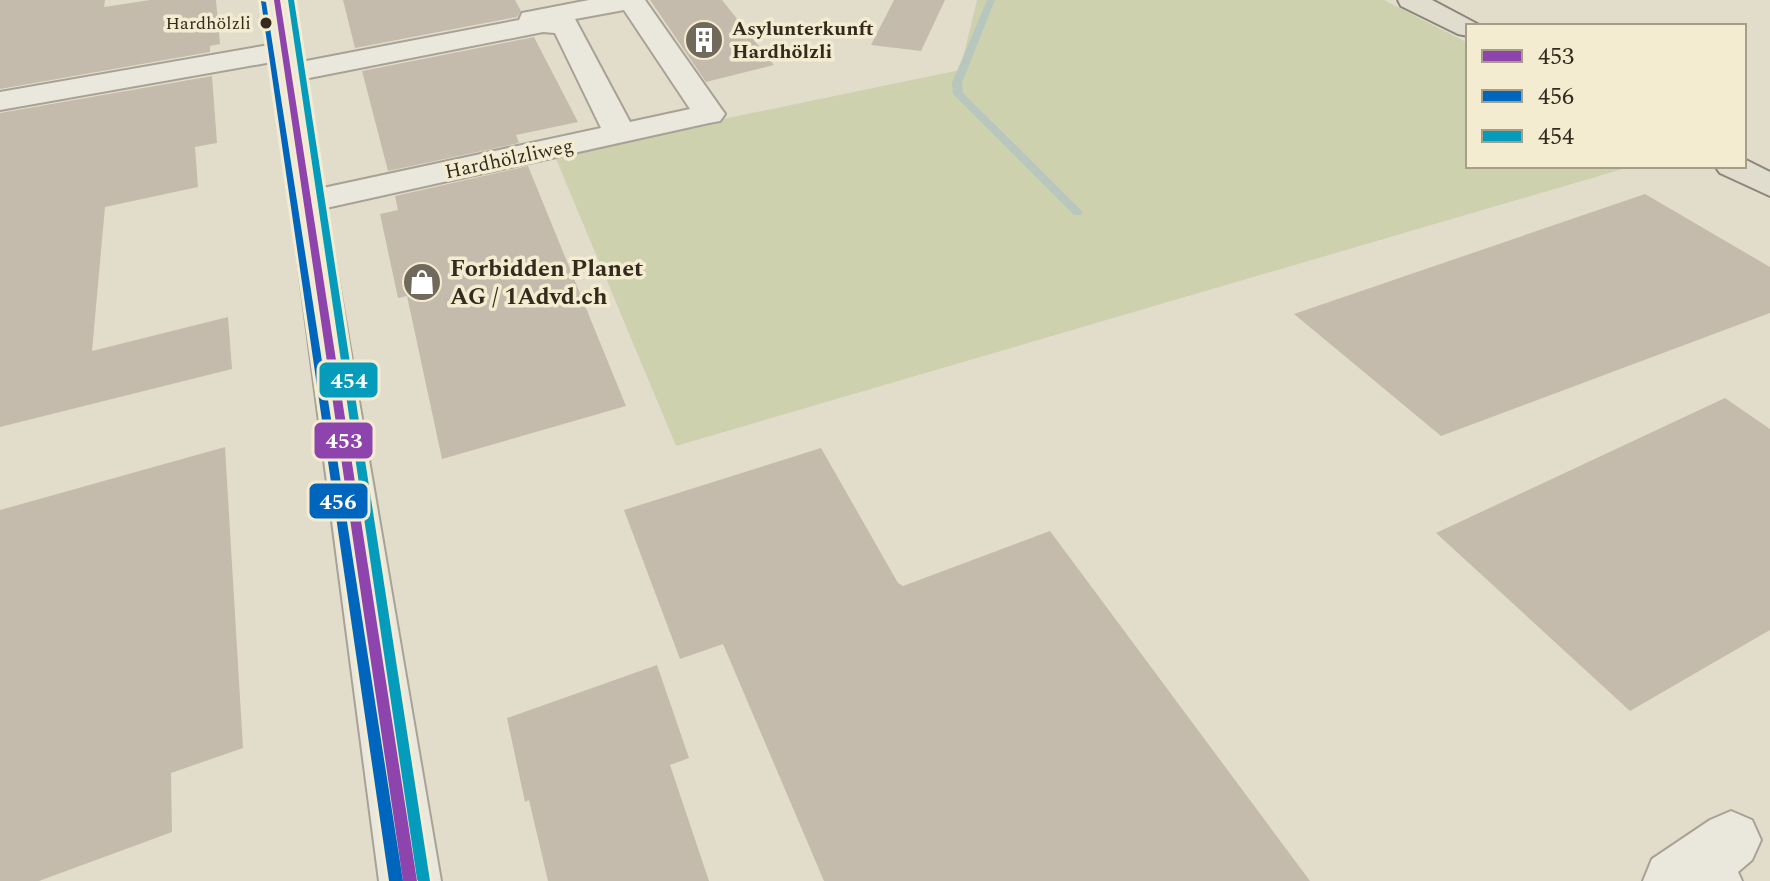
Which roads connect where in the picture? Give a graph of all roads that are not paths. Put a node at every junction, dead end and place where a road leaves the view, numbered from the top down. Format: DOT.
graph roads {
  1 [pos="277,0"];
  2 [pos="631,0"];
  3 [pos="1411,0"];
  4 [pos="1466,27"];
  5 [pos="287,62"];
  6 [pos="0,101"];
  7 [pos="620,134"];
  8 [pos="1736,168"];
  9 [pos="1770,186"];
  10 [pos="308,202"];
  11 [pos="410,881"];
  1 -- 5 [label="street"];
  2 -- 5 [label="street"];
  2 -- 7 [label="street, Hardhölzliweg"];
  3 -- 4 [label="main road"];
  5 -- 6 [label="street"];
  5 -- 7 [label="street"];
  5 -- 10 [label="street"];
  7 -- 10 [label="street, Hardhölzliweg"];
  8 -- 9 [label="main road"];
  10 -- 11 [label="street"];
}
